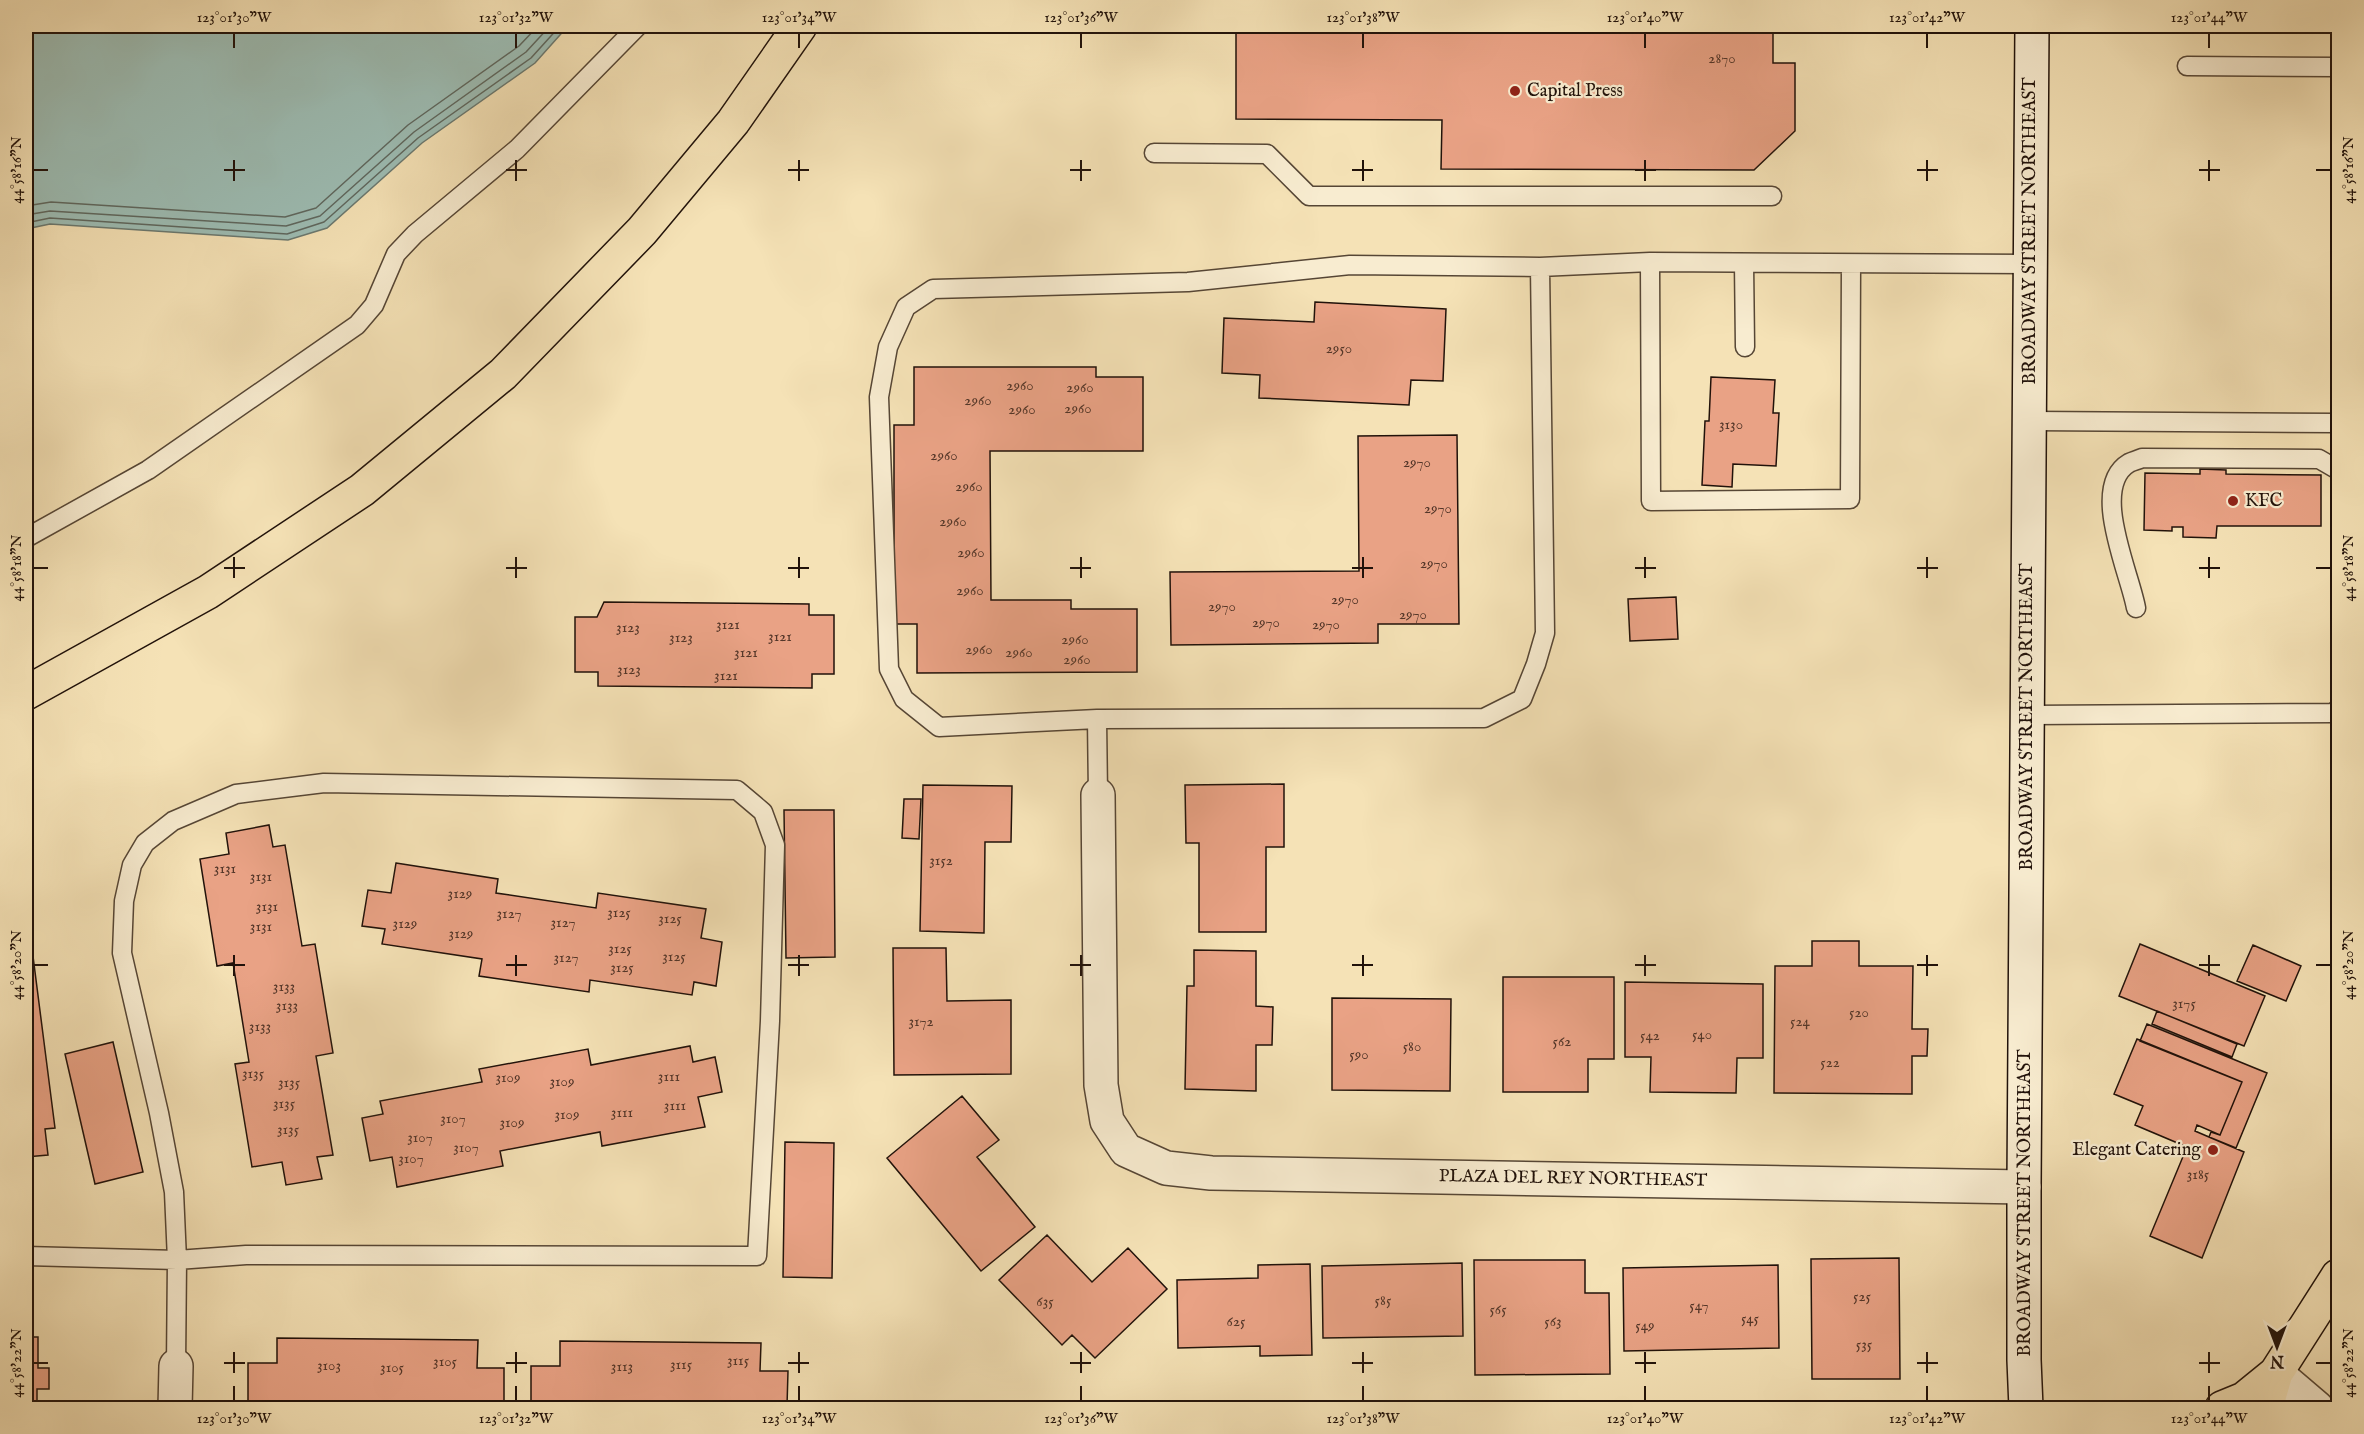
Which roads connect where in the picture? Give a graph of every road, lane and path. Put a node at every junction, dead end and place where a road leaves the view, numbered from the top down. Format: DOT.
graph roads {
  1 [pos="638,26"];
  2 [pos="800,26"];
  3 [pos="2032,26"];
  4 [pos="2187,66"];
  5 [pos="2338,67"];
  6 [pos="1154,153"];
  7 [pos="1772,196"];
  8 [pos="1650,262"];
  9 [pos="1744,263"];
  10 [pos="1851,264"];
  11 [pos="2030,264"];
  12 [pos="1540,267"];
  13 [pos="1745,347"];
  14 [pos="2029,421"];
  15 [pos="2338,423"];
  16 [pos="2338,470"];
  17 [pos="26,538"];
  18 [pos="2136,608"];
  19 [pos="26,693"];
  20 [pos="2338,709"];
  21 [pos="2027,715"];
  22 [pos="1097,720"];
  23 [pos="1098,795"];
  24 [pos="2024,1187"];
  25 [pos="26,1256"];
  26 [pos="177,1260"];
  27 [pos="2338,1276"];
  28 [pos="176,1366"];
  29 [pos="2276,1373"];
  30 [pos="175,1408"];
  31 [pos="2026,1408"];
  32 [pos="2222,1408"];
  33 [pos="2266,1408"];
  34 [pos="2317,1408"];
  1 -- 17 [label="lane"];
  2 -- 19 [label="main road"];
  3 -- 11 [label="main road, BROADWAY STREET NORTHEAST"];
  4 -- 5 [label="lane"];
  6 -- 7 [label="lane"];
  8 -- 9 [label="lane"];
  8 -- 10 [label="lane"];
  8 -- 12 [label="lane"];
  9 -- 10 [label="lane"];
  9 -- 13 [label="lane"];
  10 -- 11 [label="lane"];
  11 -- 14 [label="main road, BROADWAY STREET NORTHEAST"];
  12 -- 22 [label="lane"];
  12 -- 22 [label="lane"];
  14 -- 15 [label="lane"];
  14 -- 21 [label="main road, BROADWAY STREET NORTHEAST"];
  16 -- 18 [label="lane"];
  20 -- 21 [label="lane"];
  21 -- 24 [label="main road, BROADWAY STREET NORTHEAST"];
  22 -- 23 [label="lane"];
  23 -- 24 [label="main road, PLAZA DEL REY NORTHEAST"];
  24 -- 31 [label="main road, BROADWAY STREET NORTHEAST"];
  25 -- 26 [label="lane"];
  26 -- 26 [label="lane"];
  26 -- 28 [label="lane"];
  27 -- 29 [label="main road"];
  28 -- 30 [label="main road"];
  29 -- 32 [label="main road"];
  29 -- 33 [label="main road"];
  29 -- 34 [label="main road"];
}
